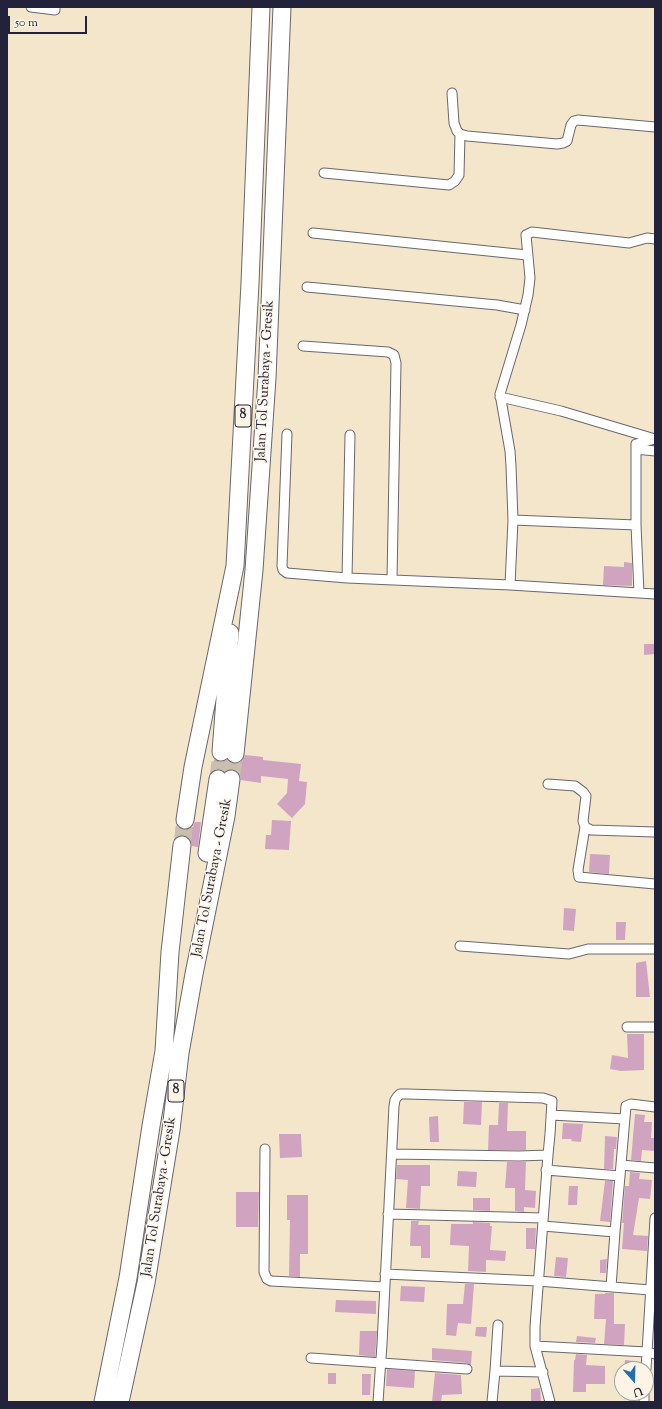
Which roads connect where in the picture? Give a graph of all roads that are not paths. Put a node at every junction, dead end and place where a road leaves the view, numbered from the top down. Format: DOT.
graph roads {
  1 [pos="31,7"];
  2 [pos="55,7"];
  3 [pos="261,7"];
  4 [pos="282,7"];
  5 [pos="452,93"];
  6 [pos="655,127"];
  7 [pos="460,134"];
  8 [pos="324,173"];
  9 [pos="313,233"];
  10 [pos="655,239"];
  11 [pos="527,255"];
  12 [pos="307,287"];
  13 [pos="525,310"];
  14 [pos="303,346"];
  15 [pos="500,397"];
  16 [pos="287,434"];
  17 [pos="350,435"];
  18 [pos="655,439"];
  19 [pos="636,449"];
  20 [pos="655,451"];
  21 [pos="513,520"];
  22 [pos="636,525"];
  23 [pos="235,566"];
  24 [pos="347,578"];
  25 [pos="392,579"];
  26 [pos="510,585"];
  27 [pos="639,593"];
  28 [pos="655,594"];
  29 [pos="548,784"];
  30 [pos="185,820"];
  31 [pos="585,827"];
  32 [pos="655,832"];
  33 [pos="182,845"];
  34 [pos="655,884"];
  35 [pos="460,946"];
  36 [pos="655,950"];
  37 [pos="627,1027"];
  38 [pos="655,1027"];
  39 [pos="164,1051"];
  40 [pos="655,1107"];
  41 [pos="551,1115"];
  42 [pos="625,1119"];
  43 [pos="265,1149"];
  44 [pos="392,1154"];
  45 [pos="548,1155"];
  46 [pos="621,1165"];
  47 [pos="655,1168"];
  48 [pos="546,1170"];
  49 [pos="620,1176"];
  50 [pos="388,1214"];
  51 [pos="655,1218"];
  52 [pos="543,1222"];
  53 [pos="614,1232"];
  54 [pos="385,1274"];
  55 [pos="538,1281"];
  56 [pos="384,1287"];
  57 [pos="611,1287"];
  58 [pos="650,1290"];
  59 [pos="498,1325"];
  60 [pos="535,1346"];
  61 [pos="651,1353"];
  62 [pos="311,1358"];
  63 [pos="381,1362"];
  64 [pos="467,1369"];
  65 [pos="495,1371"];
  66 [pos="543,1372"];
  67 [pos="103,1402"];
  68 [pos="120,1402"];
  69 [pos="378,1402"];
  70 [pos="492,1402"];
  71 [pos="550,1402"];
  1 -- 2 [label="street"];
  3 -- 23 [label="highway, Jalan Tol Surabaya - Gresik / 8"];
  4 -- 23 [label="highway, Jalan Tol Surabaya - Gresik / 8"];
  5 -- 7 [label="street"];
  6 -- 7 [label="street"];
  7 -- 8 [label="street"];
  9 -- 11 [label="street"];
  10 -- 11 [label="street"];
  11 -- 13 [label="street"];
  12 -- 13 [label="street"];
  13 -- 15 [label="street"];
  14 -- 25 [label="street"];
  15 -- 18 [label="street"];
  15 -- 21 [label="street"];
  16 -- 24 [label="street"];
  17 -- 24 [label="street"];
  18 -- 19 [label="street"];
  19 -- 20 [label="street"];
  19 -- 22 [label="street"];
  21 -- 22 [label="street"];
  21 -- 26 [label="street"];
  22 -- 27 [label="street"];
  23 -- 30 [label="highway, Jalan Tol Surabaya - Gresik / 8"];
  24 -- 25 [label="street"];
  25 -- 26 [label="street"];
  26 -- 27 [label="street"];
  27 -- 28 [label="street"];
  29 -- 31 [label="street"];
  31 -- 32 [label="street"];
  31 -- 34 [label="street"];
  33 -- 39 [label="highway, Jalan Tol Surabaya - Gresik / 8"];
  35 -- 36 [label="street"];
  37 -- 38 [label="street"];
  39 -- 67 [label="highway, Jalan Tol Surabaya - Gresik / 8"];
  39 -- 68 [label="highway, Jalan Tol Surabaya - Gresik / 8"];
  40 -- 42 [label="street"];
  41 -- 42 [label="street"];
  41 -- 44 [label="street"];
  41 -- 45 [label="street"];
  42 -- 46 [label="street"];
  43 -- 56 [label="street"];
  44 -- 45 [label="street"];
  44 -- 50 [label="street"];
  45 -- 48 [label="street"];
  46 -- 47 [label="street"];
  46 -- 49 [label="street"];
  48 -- 49 [label="street"];
  48 -- 52 [label="street"];
  49 -- 53 [label="street"];
  50 -- 52 [label="street"];
  50 -- 54 [label="street"];
  51 -- 58 [label="street"];
  52 -- 53 [label="street"];
  52 -- 55 [label="street"];
  53 -- 57 [label="street"];
  54 -- 55 [label="street"];
  54 -- 56 [label="street"];
  55 -- 57 [label="street"];
  55 -- 60 [label="street"];
  56 -- 63 [label="street"];
  57 -- 58 [label="street"];
  58 -- 61 [label="street"];
  59 -- 65 [label="street"];
  60 -- 61 [label="street"];
  60 -- 66 [label="street"];
  62 -- 63 [label="street"];
  63 -- 64 [label="street"];
  63 -- 69 [label="street"];
  65 -- 66 [label="street"];
  65 -- 70 [label="street"];
  66 -- 71 [label="street"];
}
